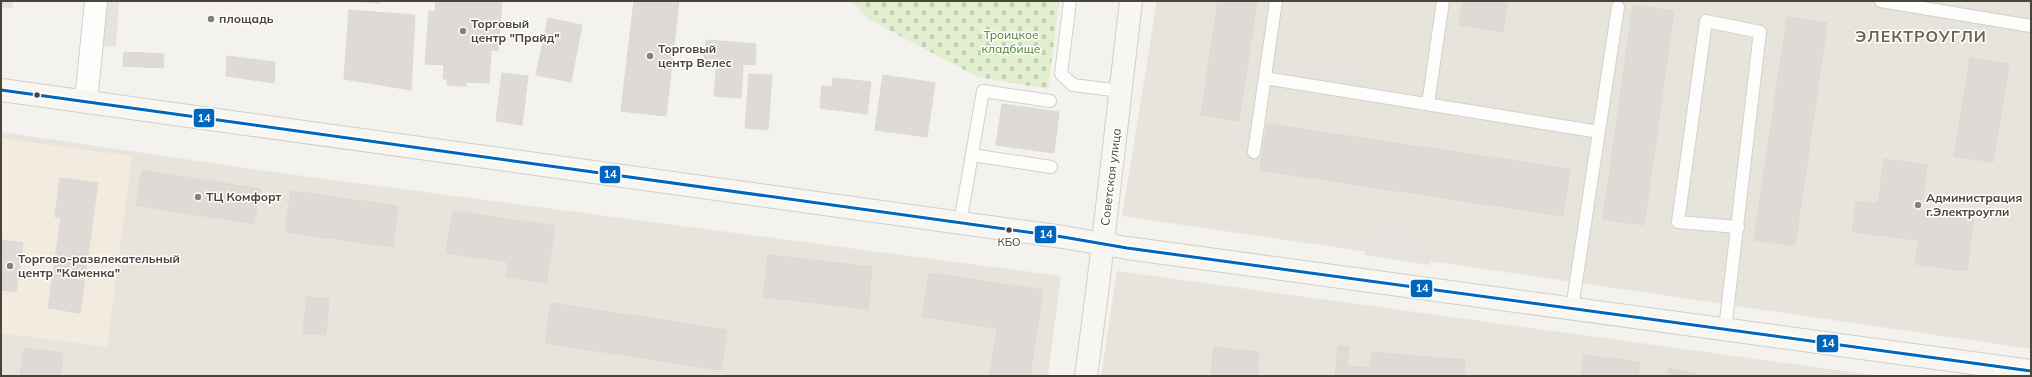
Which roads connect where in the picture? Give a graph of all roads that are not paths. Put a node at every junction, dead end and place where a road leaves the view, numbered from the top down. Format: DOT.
graph roads {
  1 [pos="96,1"];
  2 [pos="1070,1"];
  3 [pos="1131,1"];
  4 [pos="1276,1"];
  5 [pos="1444,1"];
  6 [pos="1881,1"];
  7 [pos="1618,7"];
  8 [pos="2031,26"];
  9 [pos="1265,78"];
  10 [pos="1,90"];
  11 [pos="1121,91"];
  12 [pos="86,101"];
  13 [pos="1050,101"];
  14 [pos="1428,104"];
  15 [pos="1599,132"];
  16 [pos="1254,152"];
  17 [pos="972,155"];
  18 [pos="1051,167"];
  19 [pos="960,223"];
  20 [pos="1738,227"];
  21 [pos="1103,243"];
  22 [pos="1572,308"];
  23 [pos="1725,329"];
  24 [pos="2031,371"];
  25 [pos="1086,376"];
  1 -- 12 [label="street"];
  2 -- 11 [label="lane"];
  3 -- 11 [label="main road, Советская улица"];
  4 -- 9 [label="lane"];
  5 -- 14 [label="lane"];
  6 -- 8 [label="lane"];
  7 -- 15 [label="lane"];
  9 -- 14 [label="lane"];
  9 -- 16 [label="lane"];
  10 -- 12 [label="main road"];
  11 -- 21 [label="main road, Советская улица"];
  12 -- 19 [label="main road"];
  13 -- 17 [label="lane"];
  14 -- 15 [label="lane"];
  15 -- 22 [label="lane"];
  17 -- 18 [label="lane"];
  17 -- 19 [label="lane"];
  19 -- 21 [label="main road"];
  20 -- 20 [label="lane"];
  20 -- 23 [label="lane"];
  21 -- 22 [label="main road"];
  21 -- 25 [label="main road, Советская улица"];
  22 -- 23 [label="main road"];
  23 -- 24 [label="main road"];
}
